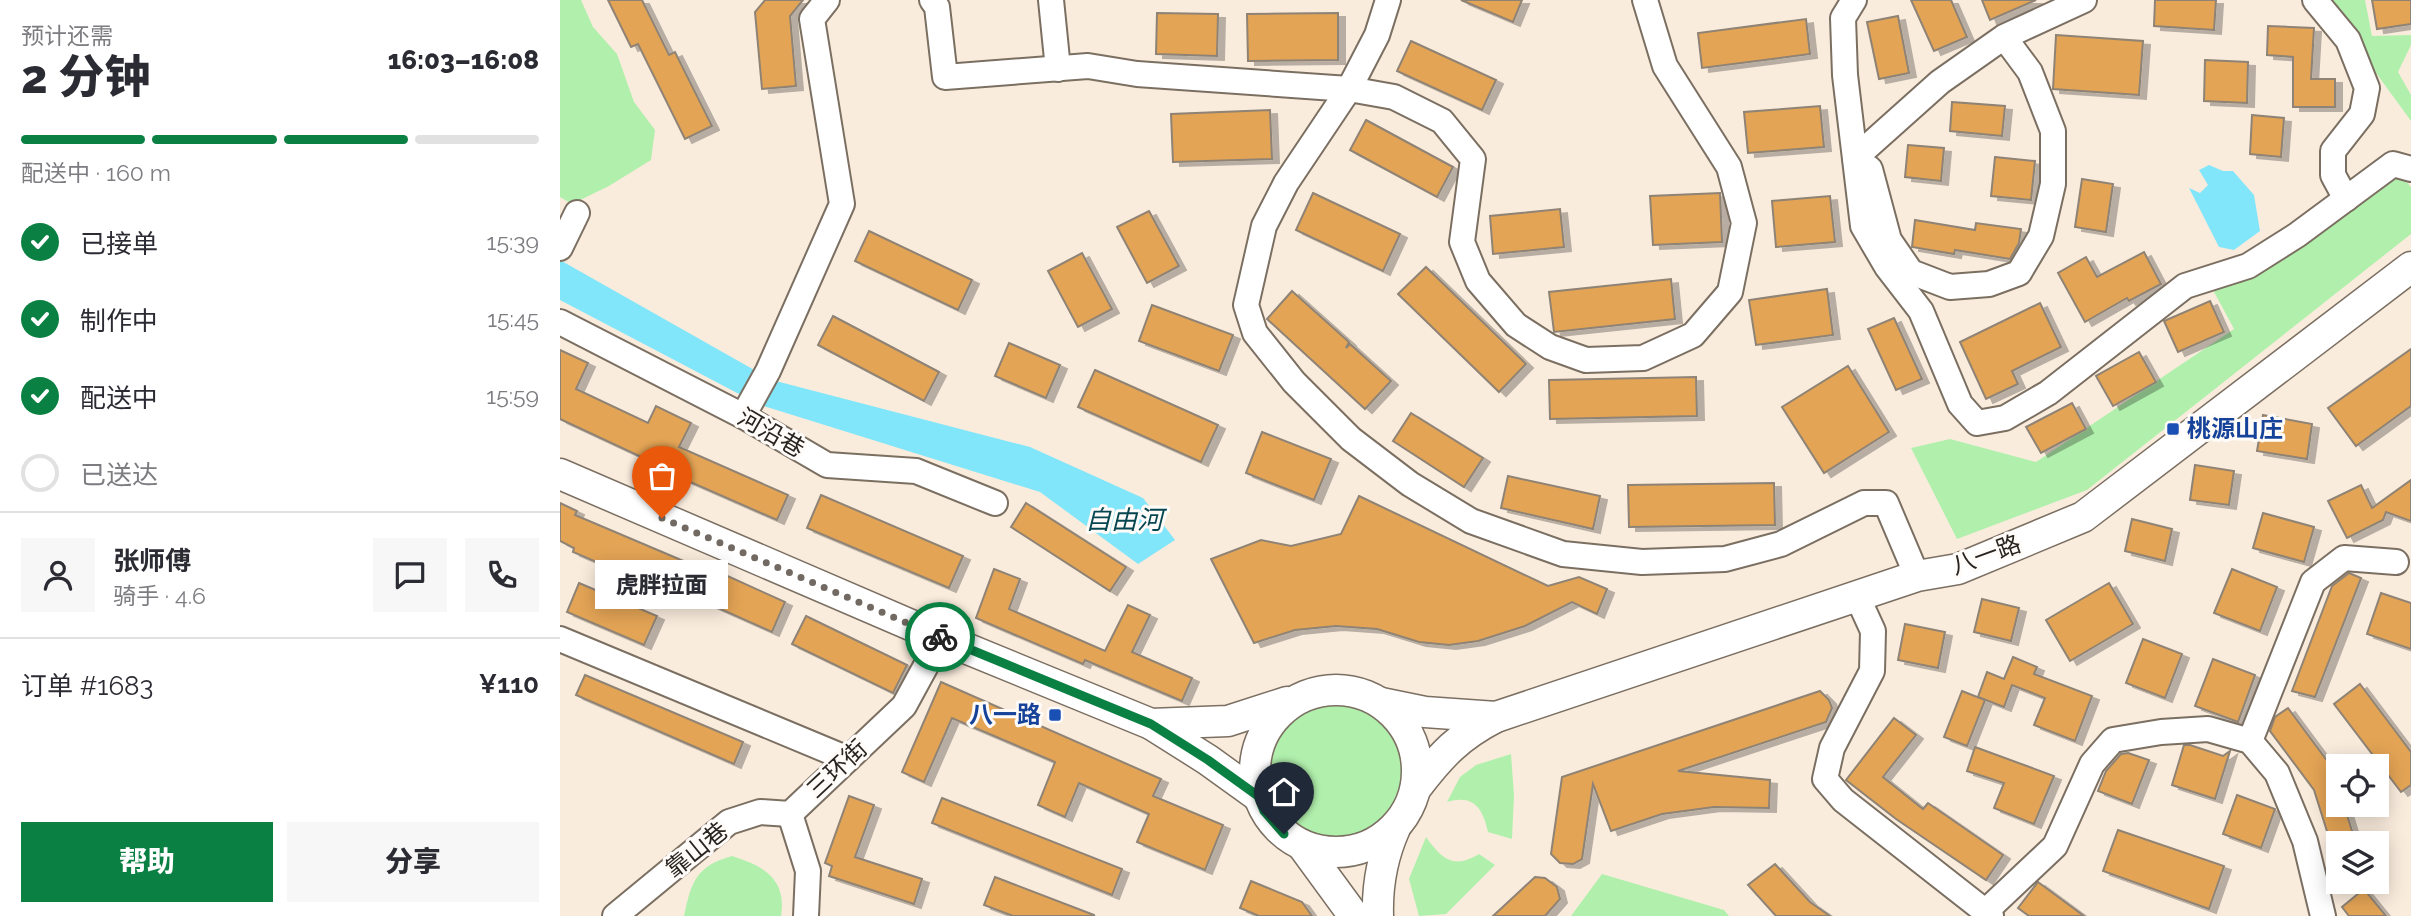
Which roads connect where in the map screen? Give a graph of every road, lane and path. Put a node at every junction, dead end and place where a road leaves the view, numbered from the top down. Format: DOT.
graph roads {
  1 [pos="827,0"];
  2 [pos="932,0"];
  3 [pos="1051,0"];
  4 [pos="1388,0"];
  5 [pos="1645,0"];
  6 [pos="1854,0"];
  7 [pos="2084,0"];
  8 [pos="2315,0"];
  9 [pos="2004,37"];
  10 [pos="1058,69"];
  11 [pos="1349,89"];
  12 [pos="1855,158"];
  13 [pos="2411,169"];
  14 [pos="2346,199"];
  15 [pos="577,213"];
  16 [pos="561,246"];
  17 [pos="2411,267"];
  18 [pos="560,321"];
  19 [pos="747,411"];
  20 [pos="560,474"];
  21 [pos="995,503"];
  22 [pos="2396,562"];
  23 [pos="1917,576"];
  24 [pos="1857,596"];
  25 [pos="941,638"];
  26 [pos="560,639"];
  27 [pos="1294,700"];
  28 [pos="1381,702"];
  29 [pos="1496,717"];
  30 [pos="1151,724"];
  31 [pos="2250,741"];
  32 [pos="848,759"];
  33 [pos="1416,788"];
  34 [pos="1258,796"];
  35 [pos="790,814"];
  36 [pos="1395,828"];
  37 [pos="1301,845"];
  38 [pos="1988,914"];
  39 [pos="615,916"];
  40 [pos="806,916"];
  41 [pos="1354,916"];
  42 [pos="1378,916"];
  43 [pos="2323,916"];
  1 -- 19 [label="street"];
  2 -- 10 [label="street"];
  3 -- 10 [label="street"];
  4 -- 11 [label="street"];
  5 -- 11 [label="street"];
  6 -- 12 [label="street"];
  7 -- 9 [label="street"];
  8 -- 14 [label="street"];
  9 -- 12 [label="street"];
  9 -- 12 [label="street"];
  10 -- 11 [label="street"];
  11 -- 23 [label="street"];
  12 -- 14 [label="street"];
  13 -- 14 [label="street"];
  15 -- 16 [label="street"];
  17 -- 23 [label="main road, 八一路"];
  18 -- 19 [label="street, 河沿巷"];
  19 -- 21 [label="street, 河沿巷"];
  20 -- 25 [label="main road"];
  22 -- 31 [label="street"];
  23 -- 24 [label="main road, 八一路"];
  24 -- 29 [label="main road, 八一路"];
  24 -- 38 [label="street"];
  25 -- 30 [label="main road"];
  25 -- 32 [label="street, 三环街"];
  26 -- 32 [label="street"];
  27 -- 28 [label="main road"];
  27 -- 30 [label="main road"];
  27 -- 34 [label="main road"];
  28 -- 29 [label="main road"];
  28 -- 33 [label="main road"];
  29 -- 33 [label="main road"];
  30 -- 34 [label="main road"];
  31 -- 38 [label="street"];
  31 -- 43 [label="street"];
  32 -- 35 [label="street, 三环街"];
  33 -- 36 [label="main road"];
  34 -- 37 [label="main road"];
  35 -- 39 [label="street, 靠山巷"];
  35 -- 40 [label="street, 三环街"];
  36 -- 37 [label="main road"];
  36 -- 42 [label="main road"];
  37 -- 41 [label="main road"];
}
